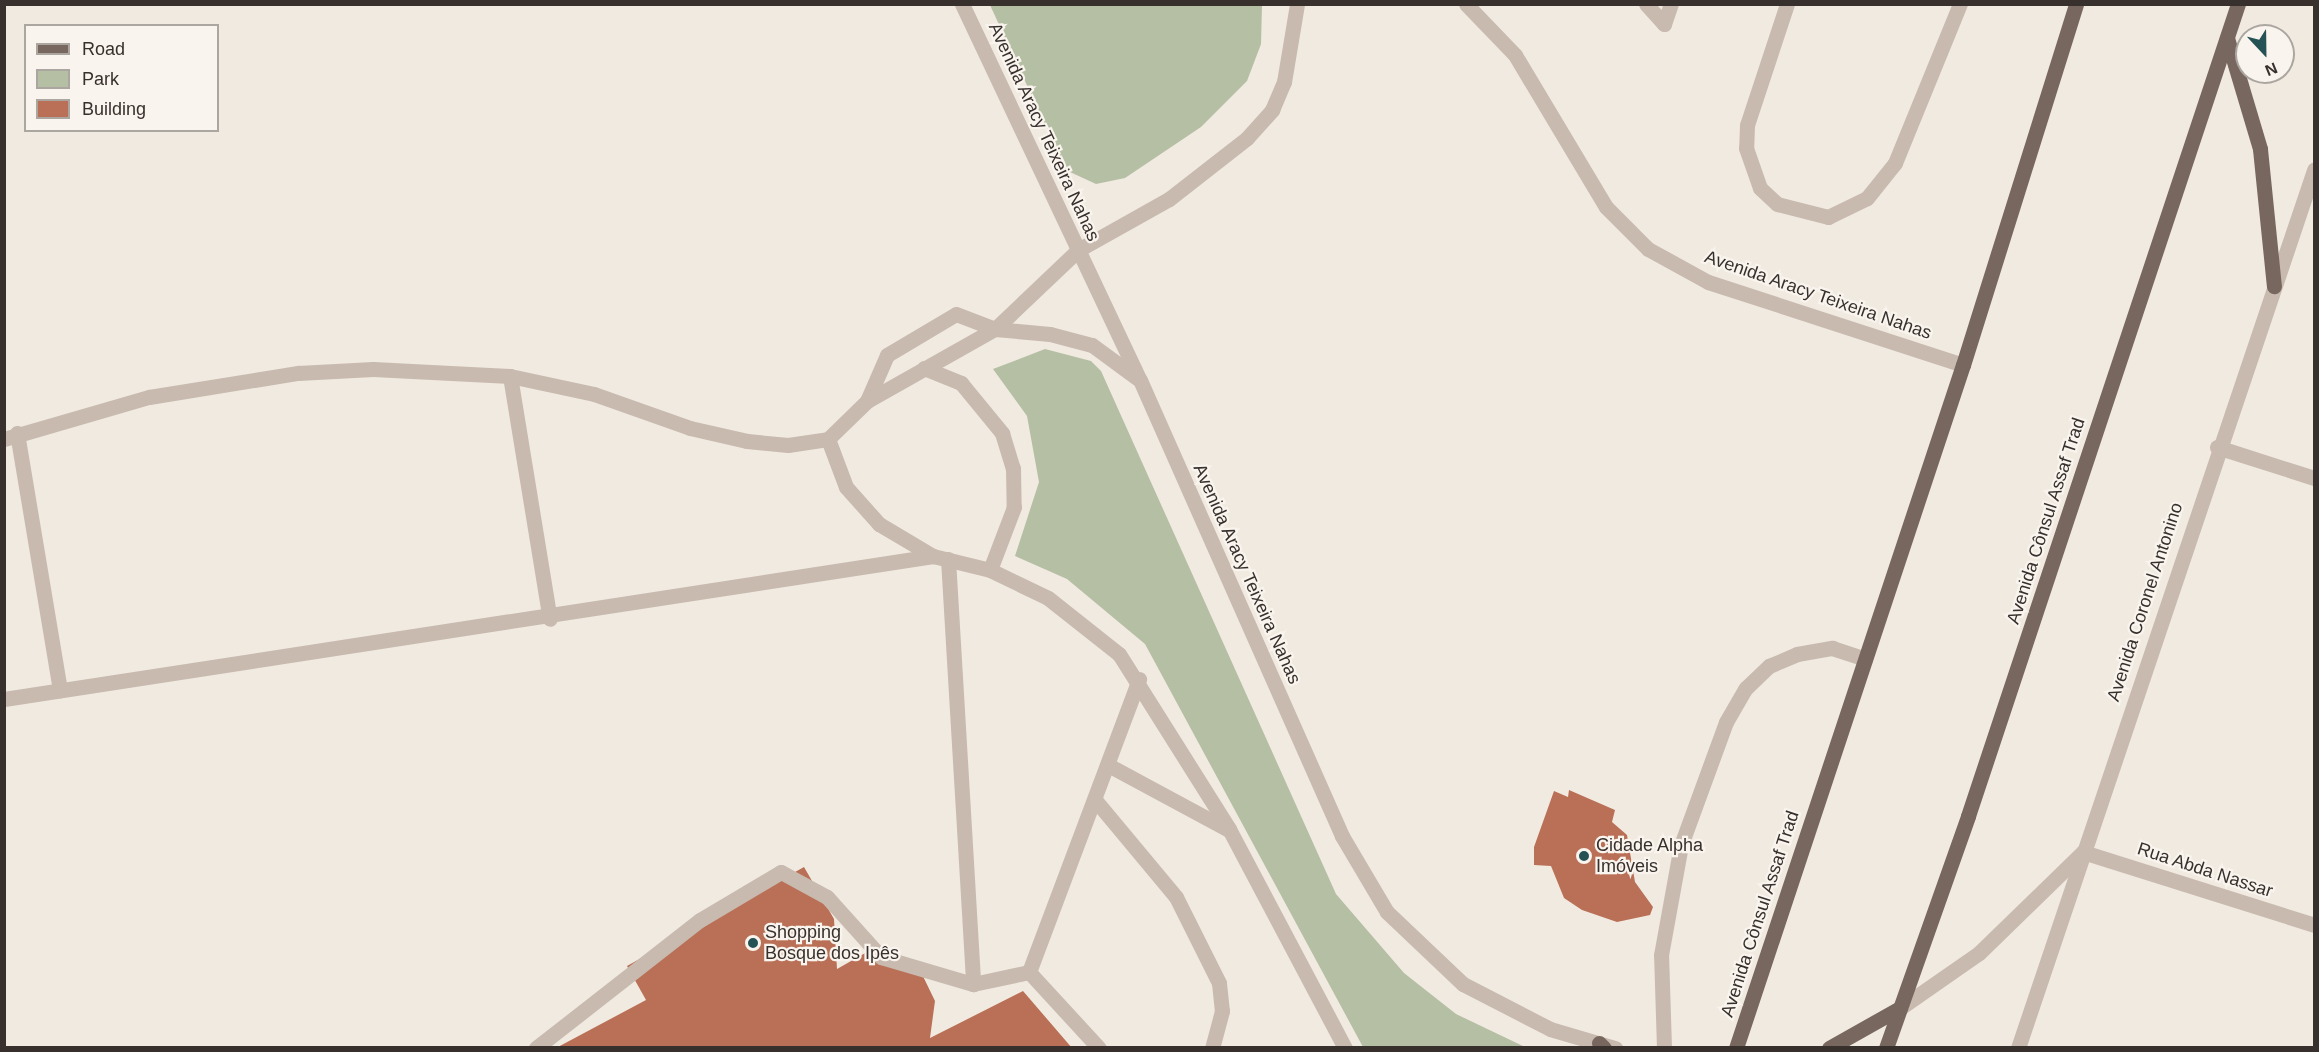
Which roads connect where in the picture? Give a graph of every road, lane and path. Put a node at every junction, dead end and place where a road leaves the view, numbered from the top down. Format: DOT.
graph roads {
  1 [pos="962,4"];
  2 [pos="1297,4"];
  3 [pos="1466,4"];
  4 [pos="1646,4"];
  5 [pos="1671,4"];
  6 [pos="1788,4"];
  7 [pos="1960,4"];
  8 [pos="2076,4"];
  9 [pos="2238,4"];
  10 [pos="2227,38"];
  11 [pos="2314,170"];
  12 [pos="1078,250"];
  13 [pos="2274,286"];
  14 [pos="995,329"];
  15 [pos="1963,365"];
  16 [pos="924,368"];
  17 [pos="510,376"];
  18 [pos="1140,380"];
  19 [pos="867,401"];
  20 [pos="11,436"];
  21 [pos="828,439"];
  22 [pos="2217,447"];
  23 [pos="2314,478"];
  24 [pos="940,558"];
  25 [pos="990,570"];
  26 [pos="550,618"];
  27 [pos="1865,659"];
  28 [pos="1139,679"];
  29 [pos="60,690"];
  30 [pos="4,699"];
  31 [pos="1108,765"];
  32 [pos="1096,801"];
  33 [pos="1229,830"];
  34 [pos="2083,852"];
  35 [pos="2314,925"];
  36 [pos="1029,972"];
  37 [pos="974,984"];
  38 [pos="1900,1008"];
  39 [pos="1602,1045"];
  40 [pos="536,1047"];
  41 [pos="1099,1047"];
  42 [pos="1212,1047"];
  43 [pos="1345,1047"];
  44 [pos="1615,1047"];
  45 [pos="1664,1047"];
  46 [pos="1736,1047"];
  47 [pos="1829,1047"];
  48 [pos="1886,1047"];
  49 [pos="2018,1047"];
  1 -- 12 [label="street, Avenida Aracy Teixeira Nahas"];
  2 -- 12 [label="street"];
  3 -- 15 [label="street, Avenida Aracy Teixeira Nahas"];
  4 -- 5 [label="street"];
  6 -- 7 [label="street"];
  8 -- 15 [label="main road, Avenida Cônsul Assaf Trad"];
  9 -- 10 [label="main road, Avenida Cônsul Assaf Trad"];
  10 -- 13 [label="main road"];
  10 -- 38 [label="main road, Avenida Cônsul Assaf Trad"];
  11 -- 13 [label="street, Avenida Coronel Antonino"];
  12 -- 14 [label="street"];
  12 -- 18 [label="street, Avenida Aracy Teixeira Nahas"];
  13 -- 22 [label="street, Avenida Coronel Antonino"];
  14 -- 16 [label="street"];
  14 -- 18 [label="street"];
  14 -- 19 [label="street"];
  15 -- 27 [label="main road, Avenida Cônsul Assaf Trad"];
  16 -- 19 [label="street"];
  16 -- 25 [label="street"];
  17 -- 20 [label="street"];
  17 -- 21 [label="street"];
  17 -- 26 [label="street"];
  18 -- 39 [label="street, Avenida Aracy Teixeira Nahas"];
  19 -- 21 [label="street"];
  20 -- 29 [label="street"];
  21 -- 24 [label="street"];
  22 -- 23 [label="street"];
  22 -- 34 [label="street, Avenida Coronel Antonino"];
  24 -- 25 [label="street"];
  24 -- 26 [label="street"];
  24 -- 37 [label="street"];
  25 -- 28 [label="street"];
  26 -- 29 [label="street"];
  27 -- 45 [label="street"];
  27 -- 46 [label="main road, Avenida Cônsul Assaf Trad"];
  28 -- 31 [label="street"];
  28 -- 33 [label="street"];
  29 -- 30 [label="street"];
  31 -- 32 [label="street"];
  31 -- 33 [label="street"];
  32 -- 36 [label="street"];
  32 -- 42 [label="street"];
  33 -- 43 [label="street"];
  34 -- 35 [label="street, Rua Abda Nassar"];
  34 -- 38 [label="street"];
  34 -- 49 [label="street, Avenida Coronel Antonino"];
  36 -- 37 [label="street"];
  36 -- 41 [label="street"];
  37 -- 40 [label="street"];
  38 -- 47 [label="main road"];
  38 -- 48 [label="main road, Avenida Cônsul Assaf Trad"];
  39 -- 44 [label="street, Avenida Aracy Teixeira Nahas"];
}
